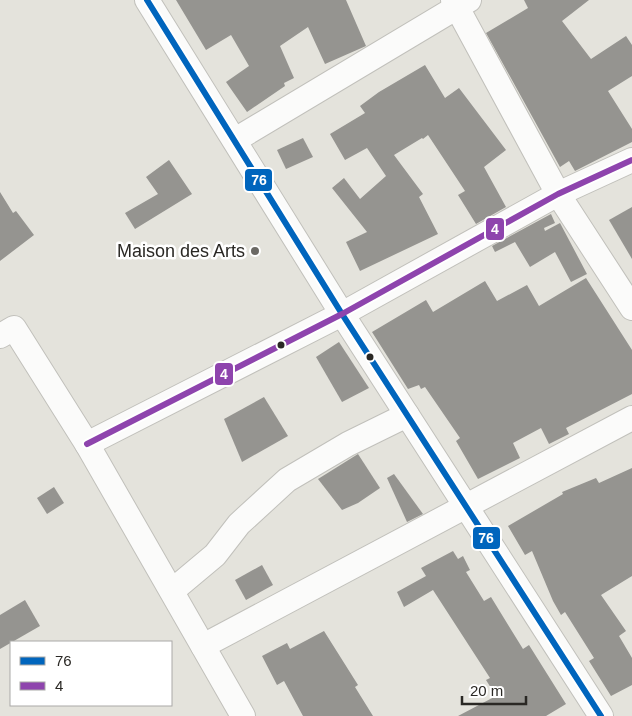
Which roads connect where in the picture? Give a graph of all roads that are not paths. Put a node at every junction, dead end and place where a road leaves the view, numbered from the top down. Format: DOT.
graph roads {
  1 [pos="147,0"];
  2 [pos="460,2"];
  3 [pos="235,140"];
  4 [pos="632,160"];
  5 [pos="558,194"];
  6 [pos="632,308"];
  7 [pos="342,314"];
  8 [pos="0,336"];
  9 [pos="407,415"];
  10 [pos="632,418"];
  11 [pos="87,444"];
  12 [pos="465,506"];
  13 [pos="172,591"];
  14 [pos="204,646"];
  15 [pos="243,716"];
  16 [pos="601,716"];
  1 -- 3 [label="street"];
  2 -- 3 [label="street"];
  2 -- 5 [label="street"];
  3 -- 7 [label="street"];
  4 -- 5 [label="street"];
  5 -- 6 [label="street"];
  5 -- 7 [label="street"];
  7 -- 9 [label="street"];
  7 -- 11 [label="street"];
  8 -- 11 [label="street"];
  9 -- 12 [label="street"];
  9 -- 13 [label="street"];
  10 -- 12 [label="street"];
  11 -- 13 [label="street"];
  12 -- 14 [label="street"];
  12 -- 16 [label="street"];
  13 -- 14 [label="street"];
  14 -- 15 [label="street"];
}
